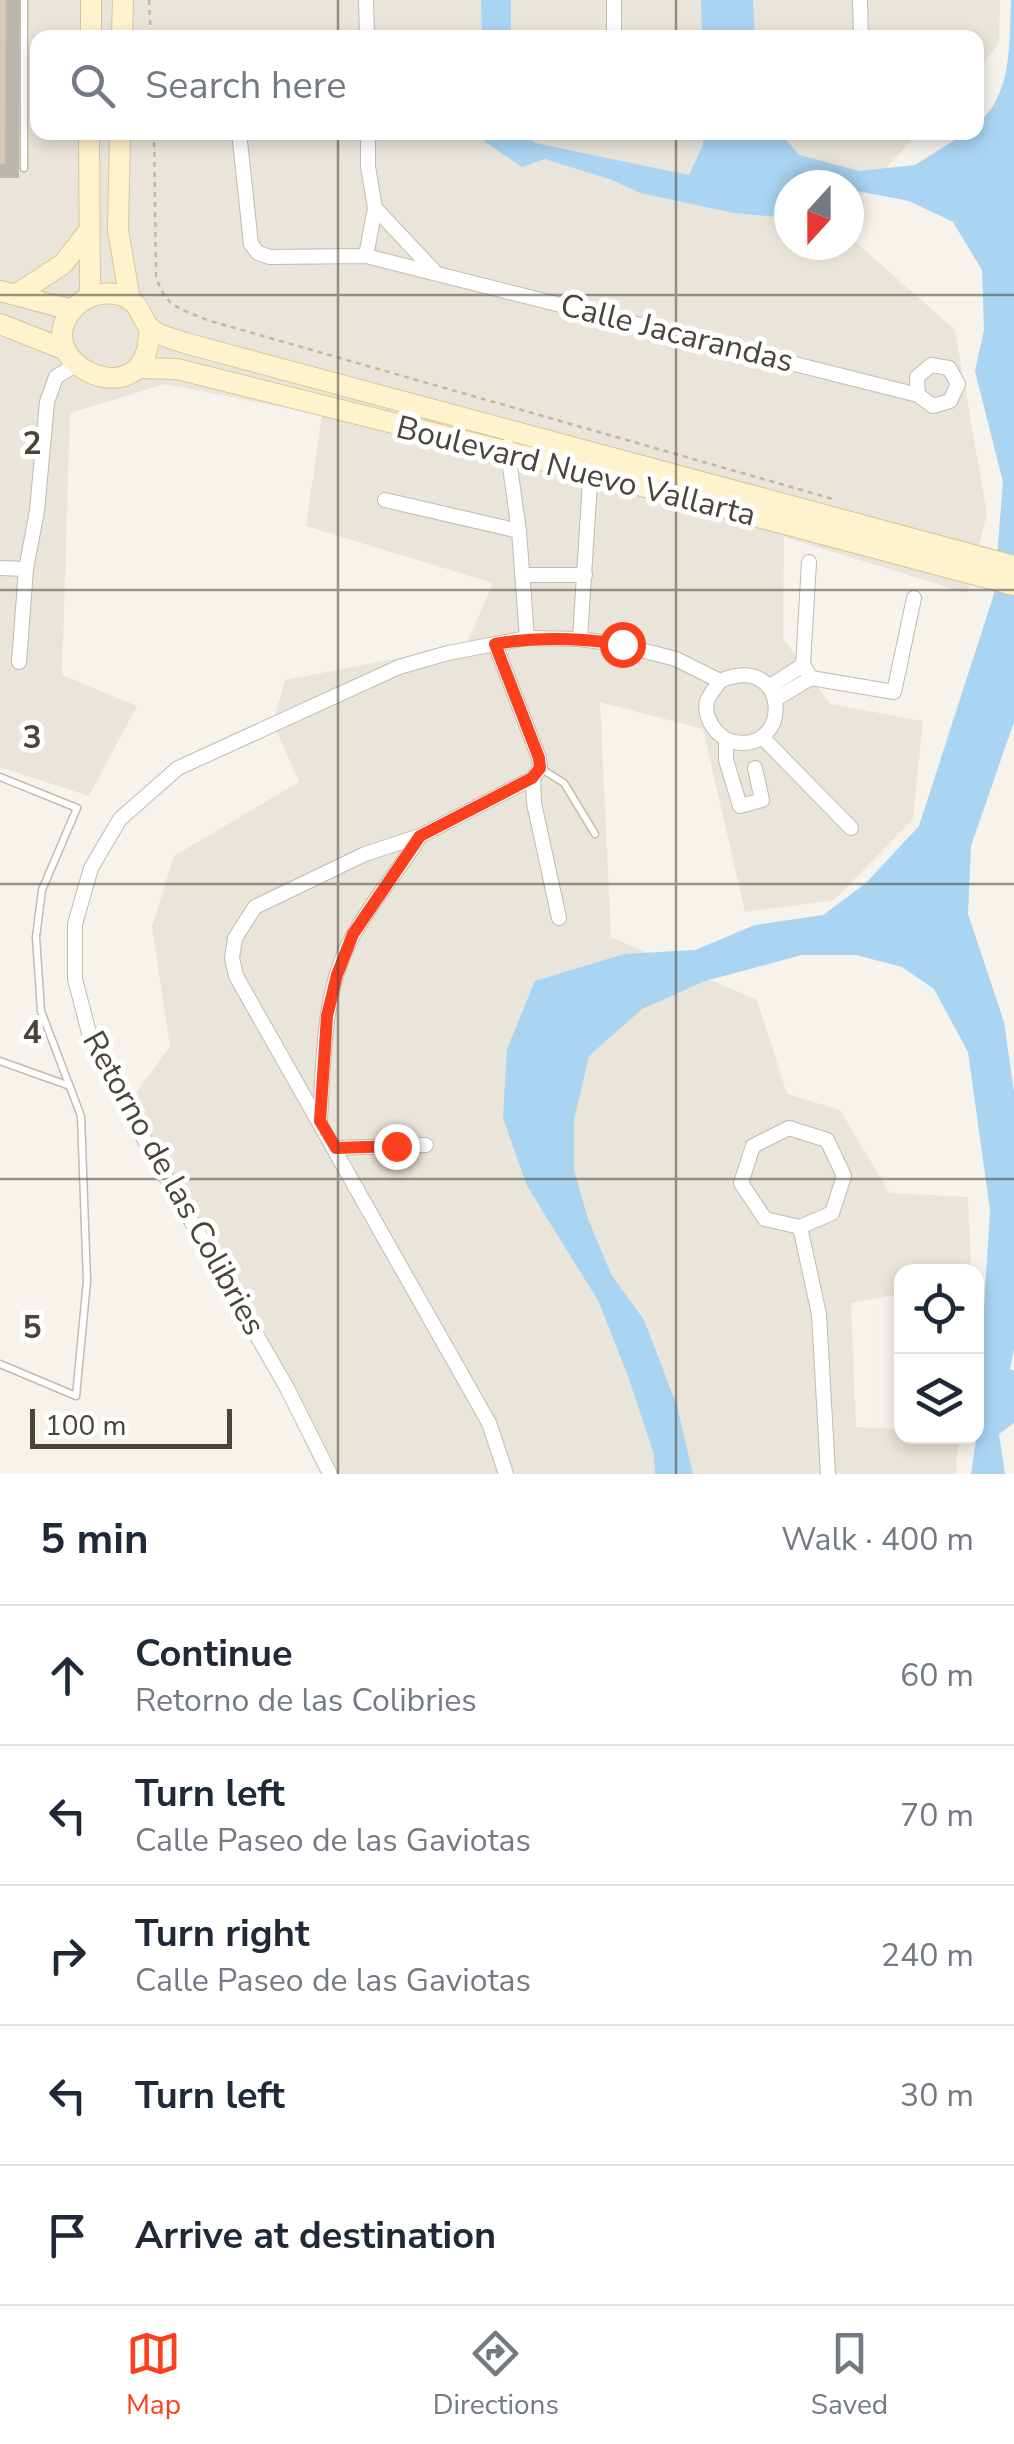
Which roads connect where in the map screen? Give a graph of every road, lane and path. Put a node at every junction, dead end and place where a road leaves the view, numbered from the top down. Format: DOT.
graph roads {
  1 [pos="24,0"];
  2 [pos="91,0"];
  3 [pos="123,0"];
  4 [pos="150,0"];
  5 [pos="366,0"];
  6 [pos="614,0"];
  7 [pos="860,0"];
  8 [pos="91,30"];
  9 [pos="122,30"];
  10 [pos="151,30"];
  11 [pos="366,30"];
  12 [pos="614,30"];
  13 [pos="861,30"];
  14 [pos="89,140"];
  15 [pos="120,140"];
  16 [pos="154,140"];
  17 [pos="241,140"];
  18 [pos="368,140"];
  19 [pos="24,168"];
  20 [pos="375,208"];
  21 [pos="87,232"];
  22 [pos="366,256"];
  23 [pos="436,273"];
  24 [pos="9,293"];
  25 [pos="90,296"];
  26 [pos="130,300"];
  27 [pos="72,310"];
  28 [pos="0,324"];
  29 [pos="149,328"];
  30 [pos="71,358"];
  31 [pos="136,368"];
  32 [pos="918,395"];
  33 [pos="510,431"];
  34 [pos="505,452"];
  35 [pos="591,462"];
  36 [pos="385,500"];
  37 [pos="841,502"];
  38 [pos="519,531"];
  39 [pos="954,560"];
  40 [pos="809,562"];
  41 [pos="1014,566"];
  42 [pos="0,568"];
  43 [pos="26,568"];
  44 [pos="523,575"];
  45 [pos="586,575"];
  46 [pos="1014,585"];
  47 [pos="914,598"];
  48 [pos="527,638"];
  49 [pos="580,638"];
  50 [pos="495,644"];
  51 [pos="19,662"];
  52 [pos="807,672"];
  53 [pos="720,681"];
  54 [pos="773,693"];
  55 [pos="762,737"];
  56 [pos="726,740"];
  57 [pos="755,768"];
  58 [pos="536,773"];
  59 [pos="0,777"];
  60 [pos="851,828"];
  61 [pos="595,834"];
  62 [pos="420,836"];
  63 [pos="559,918"];
  64 [pos="0,1061"];
  65 [pos="68,1086"];
  66 [pos="320,1121"];
  67 [pos="426,1145"];
  68 [pos="336,1148"];
  69 [pos="800,1227"];
  70 [pos="0,1364"];
  71 [pos="330,1474"];
  72 [pos="506,1474"];
  73 [pos="828,1474"];
  1 -- 19 [label="lane"];
  2 -- 8 [label="main road"];
  3 -- 9 [label="main road"];
  4 -- 10 [label="path"];
  5 -- 11 [label="street"];
  6 -- 12 [label="street"];
  7 -- 13 [label="street"];
  14 -- 21 [label="main road"];
  15 -- 26 [label="main road"];
  16 -- 37 [label="path"];
  17 -- 22 [label="street"];
  18 -- 20 [label="street"];
  20 -- 22 [label="street"];
  20 -- 23 [label="street"];
  21 -- 24 [label="main road"];
  21 -- 25 [label="main road"];
  22 -- 23 [label="street, Calle Jacarandas"];
  23 -- 32 [label="street, Calle Jacarandas"];
  24 -- 27 [label="main road"];
  25 -- 26 [label="main road"];
  25 -- 27 [label="main road"];
  26 -- 29 [label="main road"];
  27 -- 30 [label="main road"];
  28 -- 30 [label="main road, Boulevard Nuevo Vallarta"];
  29 -- 31 [label="main road"];
  29 -- 33 [label="main road, Boulevard Nuevo Vallarta"];
  30 -- 31 [label="main road, Boulevard Nuevo Vallarta"];
  30 -- 43 [label="street"];
  31 -- 34 [label="main road, Boulevard Nuevo Vallarta"];
  33 -- 34 [label="street"];
  33 -- 35 [label="main road, Boulevard Nuevo Vallarta"];
  34 -- 35 [label="main road, Boulevard Nuevo Vallarta"];
  34 -- 38 [label="street"];
  35 -- 39 [label="main road, Boulevard Nuevo Vallarta"];
  35 -- 45 [label="street"];
  36 -- 38 [label="street"];
  38 -- 44 [label="street"];
  39 -- 41 [label="main road, Boulevard Nuevo Vallarta"];
  39 -- 46 [label="main road, Boulevard Nuevo Vallarta"];
  40 -- 52 [label="street"];
  42 -- 43 [label="street"];
  43 -- 51 [label="street"];
  44 -- 45 [label="street"];
  44 -- 48 [label="street"];
  45 -- 49 [label="street"];
  47 -- 52 [label="street"];
  48 -- 49 [label="street, Retorno de las Colibries"];
  48 -- 50 [label="street, Retorno de las Colibries"];
  49 -- 53 [label="street, Retorno de las Colibries"];
  50 -- 58 [label="street"];
  50 -- 71 [label="street, Retorno de las Colibries"];
  52 -- 54 [label="street"];
  53 -- 54 [label="street, Retorno de las Colibries"];
  53 -- 56 [label="street"];
  54 -- 55 [label="street"];
  55 -- 56 [label="street"];
  55 -- 60 [label="street"];
  56 -- 57 [label="street"];
  58 -- 61 [label="lane"];
  58 -- 62 [label="street"];
  58 -- 63 [label="street"];
  59 -- 65 [label="lane"];
  62 -- 66 [label="street"];
  62 -- 66 [label="street"];
  64 -- 65 [label="lane"];
  65 -- 70 [label="lane"];
  66 -- 68 [label="street"];
  67 -- 68 [label="street"];
  68 -- 72 [label="street"];
  69 -- 69 [label="street"];
  69 -- 73 [label="street"];
}
